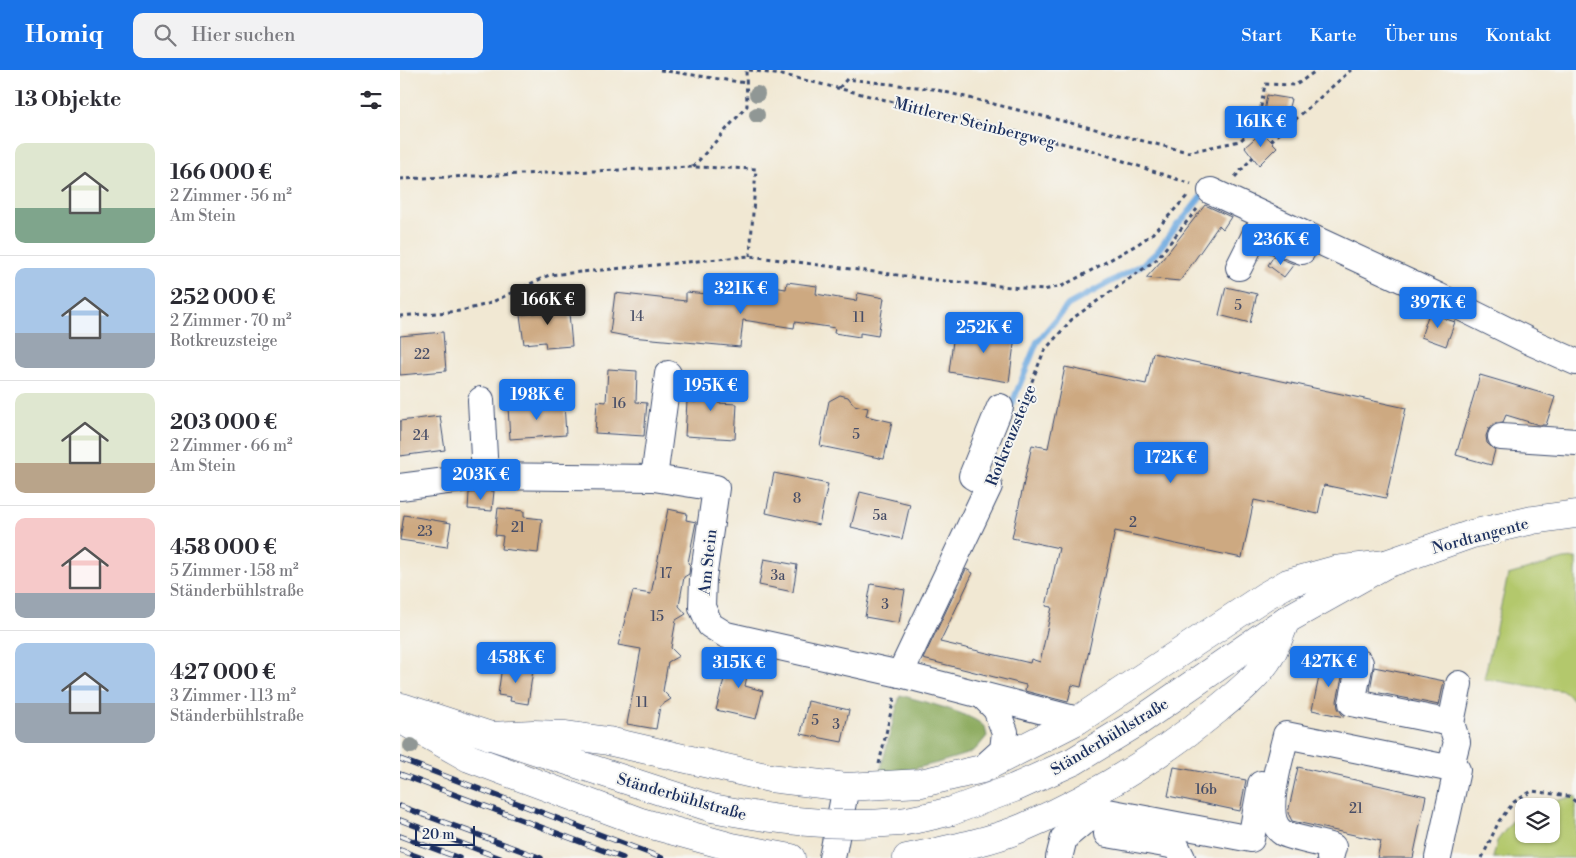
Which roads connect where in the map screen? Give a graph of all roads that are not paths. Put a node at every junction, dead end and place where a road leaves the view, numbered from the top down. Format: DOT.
graph roads {
  1 [pos="1200,190"];
  2 [pos="1239,266"];
  3 [pos="1457,306"];
  4 [pos="1576,362"];
  5 [pos="668,374"];
  6 [pos="481,400"];
  7 [pos="1011,406"];
  8 [pos="1501,438"];
  9 [pos="1576,442"];
  10 [pos="485,476"];
  11 [pos="654,478"];
  12 [pos="400,487"];
  13 [pos="1576,514"];
  14 [pos="1386,564"];
  15 [pos="1286,620"];
  16 [pos="1360,663"];
  17 [pos="1459,684"];
  18 [pos="897,686"];
  19 [pos="982,695"];
  20 [pos="400,706"];
  21 [pos="400,719"];
  22 [pos="1078,720"];
  23 [pos="1451,723"];
  24 [pos="1270,731"];
  25 [pos="490,736"];
  26 [pos="982,769"];
  27 [pos="1450,769"];
  28 [pos="846,787"];
  29 [pos="1107,834"];
  30 [pos="791,858"];
  31 [pos="832,858"];
  32 [pos="907,858"];
  33 [pos="1060,858"];
  34 [pos="1182,858"];
  35 [pos="1330,858"];
  36 [pos="1438,858"];
  1 -- 3 [label="street"];
  2 -- 3 [label="street"];
  3 -- 4 [label="street"];
  5 -- 11 [label="street"];
  6 -- 10 [label="street"];
  7 -- 18 [label="street, Rotkreuzsteige"];
  8 -- 9 [label="street"];
  10 -- 11 [label="street, Am Stein"];
  10 -- 12 [label="street, Am Stein"];
  11 -- 18 [label="street, Am Stein"];
  13 -- 14 [label="highway, Nordtangente"];
  14 -- 15 [label="highway, Ständerbühlstraße"];
  14 -- 22 [label="highway"];
  15 -- 25 [label="highway, Ständerbühlstraße, bridge"];
  15 -- 32 [label="highway"];
  16 -- 23 [label="street"];
  17 -- 23 [label="street"];
  18 -- 19 [label="street, Am Stein"];
  19 -- 22 [label="street, Am Stein"];
  19 -- 26 [label="street"];
  20 -- 25 [label="highway, Ständerbühlstraße"];
  21 -- 30 [label="highway"];
  22 -- 26 [label="highway"];
  23 -- 27 [label="street"];
  24 -- 33 [label="street"];
  25 -- 28 [label="highway"];
  26 -- 28 [label="highway"];
  27 -- 35 [label="street"];
  27 -- 36 [label="street"];
  28 -- 31 [label="street"];
  29 -- 34 [label="street"];
}
